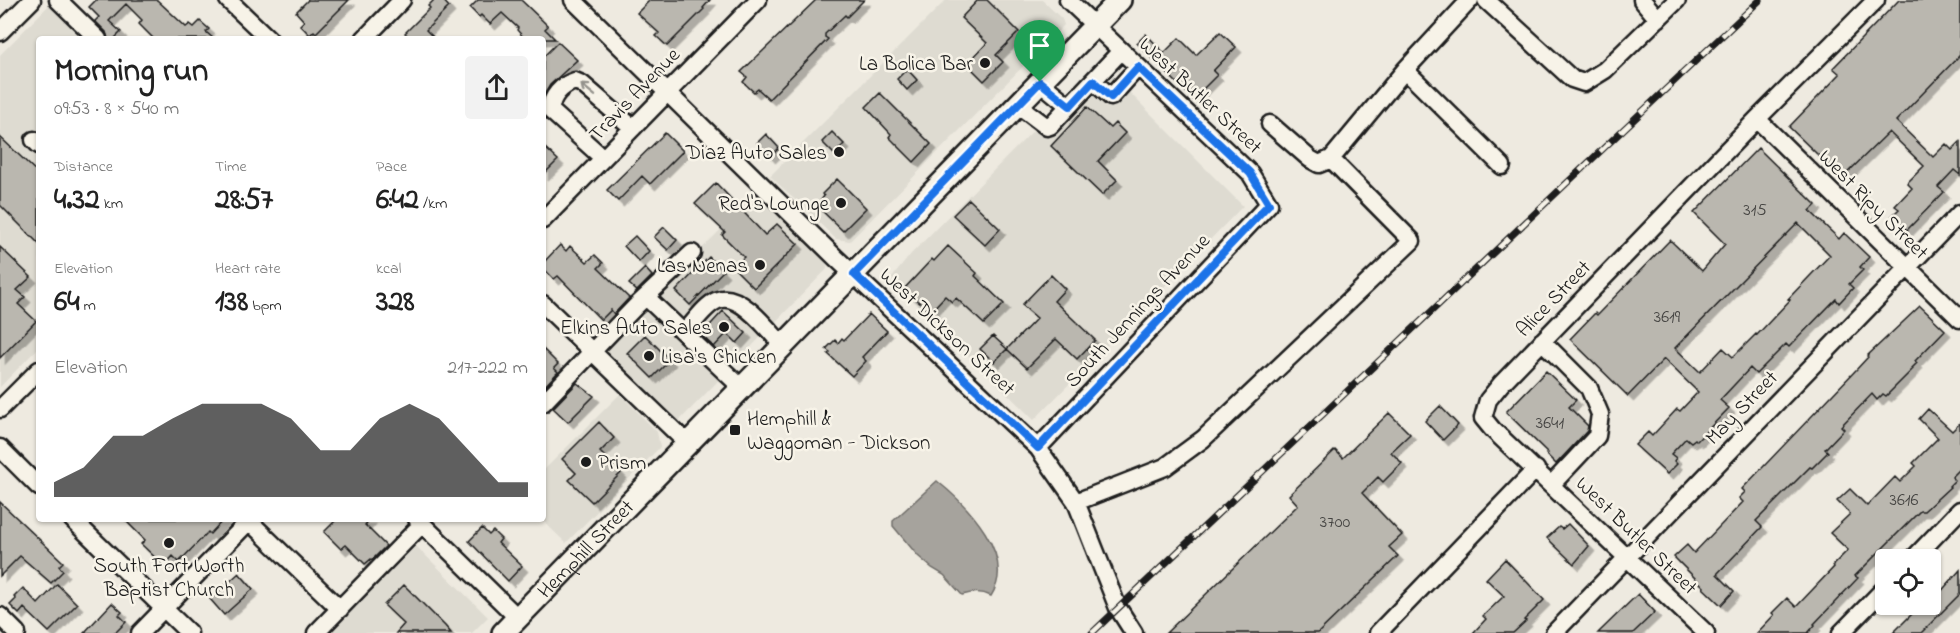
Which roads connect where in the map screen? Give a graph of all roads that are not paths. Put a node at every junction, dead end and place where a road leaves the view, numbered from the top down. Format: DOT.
graph roads {
  1 [pos="32,0"];
  2 [pos="58,0"];
  3 [pos="228,0"];
  4 [pos="402,0"];
  5 [pos="573,0"];
  6 [pos="758,0"];
  7 [pos="1068,0"];
  8 [pos="1120,0"];
  9 [pos="1470,0"];
  10 [pos="1486,0"];
  11 [pos="1642,0"];
  12 [pos="1677,0"];
  13 [pos="1876,0"];
  14 [pos="1658,19"];
  15 [pos="1095,26"];
  16 [pos="0,32"];
  17 [pos="95,36"];
  18 [pos="265,36"];
  19 [pos="367,36"];
  20 [pos="1121,51"];
  21 [pos="1138,67"];
  22 [pos="1405,70"];
  23 [pos="1093,81"];
  24 [pos="1040,82"];
  25 [pos="667,93"];
  26 [pos="1018,105"];
  27 [pos="1070,106"];
  28 [pos="1757,119"];
  29 [pos="1270,124"];
  30 [pos="633,128"];
  31 [pos="603,158"];
  32 [pos="1331,159"];
  33 [pos="1502,165"];
  34 [pos="1269,204"];
  35 [pos="1960,213"];
  36 [pos="546,217"];
  37 [pos="692,253"];
  38 [pos="1906,268"];
  39 [pos="854,274"];
  40 [pos="646,297"];
  41 [pos="546,307"];
  42 [pos="1960,320"];
  43 [pos="684,333"];
  44 [pos="1542,341"];
  45 [pos="783,346"];
  46 [pos="592,352"];
  47 [pos="36,373"];
  48 [pos="742,388"];
  49 [pos="546,401"];
  50 [pos="0,409"];
  51 [pos="688,444"];
  52 [pos="0,448"];
  53 [pos="1038,448"];
  54 [pos="1536,469"];
  55 [pos="36,484"];
  56 [pos="1552,484"];
  57 [pos="1076,502"];
  58 [pos="1960,510"];
  59 [pos="75,522"];
  60 [pos="247,522"];
  61 [pos="251,522"];
  62 [pos="424,522"];
  63 [pos="1923,549"];
  64 [pos="1628,557"];
  65 [pos="1875,598"];
  66 [pos="164,608"];
  67 [pos="340,609"];
  68 [pos="0,616"];
  69 [pos="511,625"];
  70 [pos="17,633"];
  71 [pos="140,633"];
  72 [pos="189,633"];
  73 [pos="316,633"];
  74 [pos="1134,633"];
  75 [pos="1378,633"];
  76 [pos="1554,633"];
  77 [pos="1706,633"];
  78 [pos="1841,633"];
  1 -- 16 [label="street"];
  2 -- 17 [label="street"];
  3 -- 18 [label="street"];
  4 -- 19 [label="street"];
  5 -- 25 [label="street, West Dickson Street"];
  6 -- 25 [label="street, Travis Avenue"];
  7 -- 15 [label="street, West Butler Street"];
  8 -- 15 [label="main road, Hemphill Street"];
  9 -- 22 [label="street"];
  10 -- 14 [label="street"];
  11 -- 14 [label="street"];
  12 -- 14 [label="street"];
  13 -- 28 [label="street, Alice Street"];
  15 -- 20 [label="street, West Butler Street"];
  15 -- 24 [label="main road, Hemphill Street"];
  20 -- 21 [label="street, West Butler Street"];
  20 -- 23 [label="street"];
  21 -- 23 [label="street"];
  21 -- 34 [label="street, West Butler Street"];
  22 -- 32 [label="street"];
  22 -- 33 [label="street"];
  23 -- 27 [label="street"];
  24 -- 26 [label="main road, Hemphill Street"];
  24 -- 27 [label="street"];
  25 -- 30 [label="street, Travis Avenue"];
  25 -- 39 [label="street, West Dickson Street"];
  26 -- 27 [label="street"];
  26 -- 39 [label="main road, Hemphill Street"];
  28 -- 38 [label="street, West Ripy Street"];
  28 -- 44 [label="street, Alice Street"];
  29 -- 32 [label="street"];
  30 -- 31 [label="street, Travis Avenue"];
  30 -- 31 [label="street, one-way"];
  31 -- 36 [label="street, Travis Avenue"];
  32 -- 57 [label="street"];
  34 -- 53 [label="street, South Jennings Avenue"];
  35 -- 38 [label="street, May Street"];
  37 -- 40 [label="street"];
  38 -- 42 [label="street, West Ripy Street"];
  38 -- 64 [label="street, May Street"];
  39 -- 45 [label="main road, Hemphill Street"];
  39 -- 53 [label="street, West Dickson Street"];
  40 -- 43 [label="street"];
  40 -- 46 [label="street"];
  41 -- 46 [label="street"];
  43 -- 45 [label="street"];
  43 -- 48 [label="street"];
  44 -- 54 [label="street, Alice Street"];
  44 -- 56 [label="street"];
  45 -- 48 [label="main road, Hemphill Street"];
  46 -- 49 [label="street"];
  46 -- 51 [label="street"];
  47 -- 50 [label="street"];
  48 -- 51 [label="main road, Hemphill Street"];
  51 -- 69 [label="main road, Hemphill Street"];
  52 -- 55 [label="street"];
  53 -- 57 [label="street, West Dickson Street"];
  54 -- 56 [label="street, West Butler Street"];
  54 -- 75 [label="street"];
  56 -- 64 [label="street, West Butler Street"];
  57 -- 74 [label="street, West Dickson Street"];
  58 -- 63 [label="street"];
  59 -- 66 [label="street"];
  60 -- 66 [label="street"];
  61 -- 67 [label="street"];
  62 -- 67 [label="street"];
  62 -- 69 [label="street"];
  64 -- 76 [label="street, May Street"];
  64 -- 77 [label="street, West Butler Street"];
  65 -- 78 [label="street"];
  66 -- 71 [label="street"];
  66 -- 72 [label="street"];
  67 -- 73 [label="street"];
  68 -- 70 [label="street"];
}
